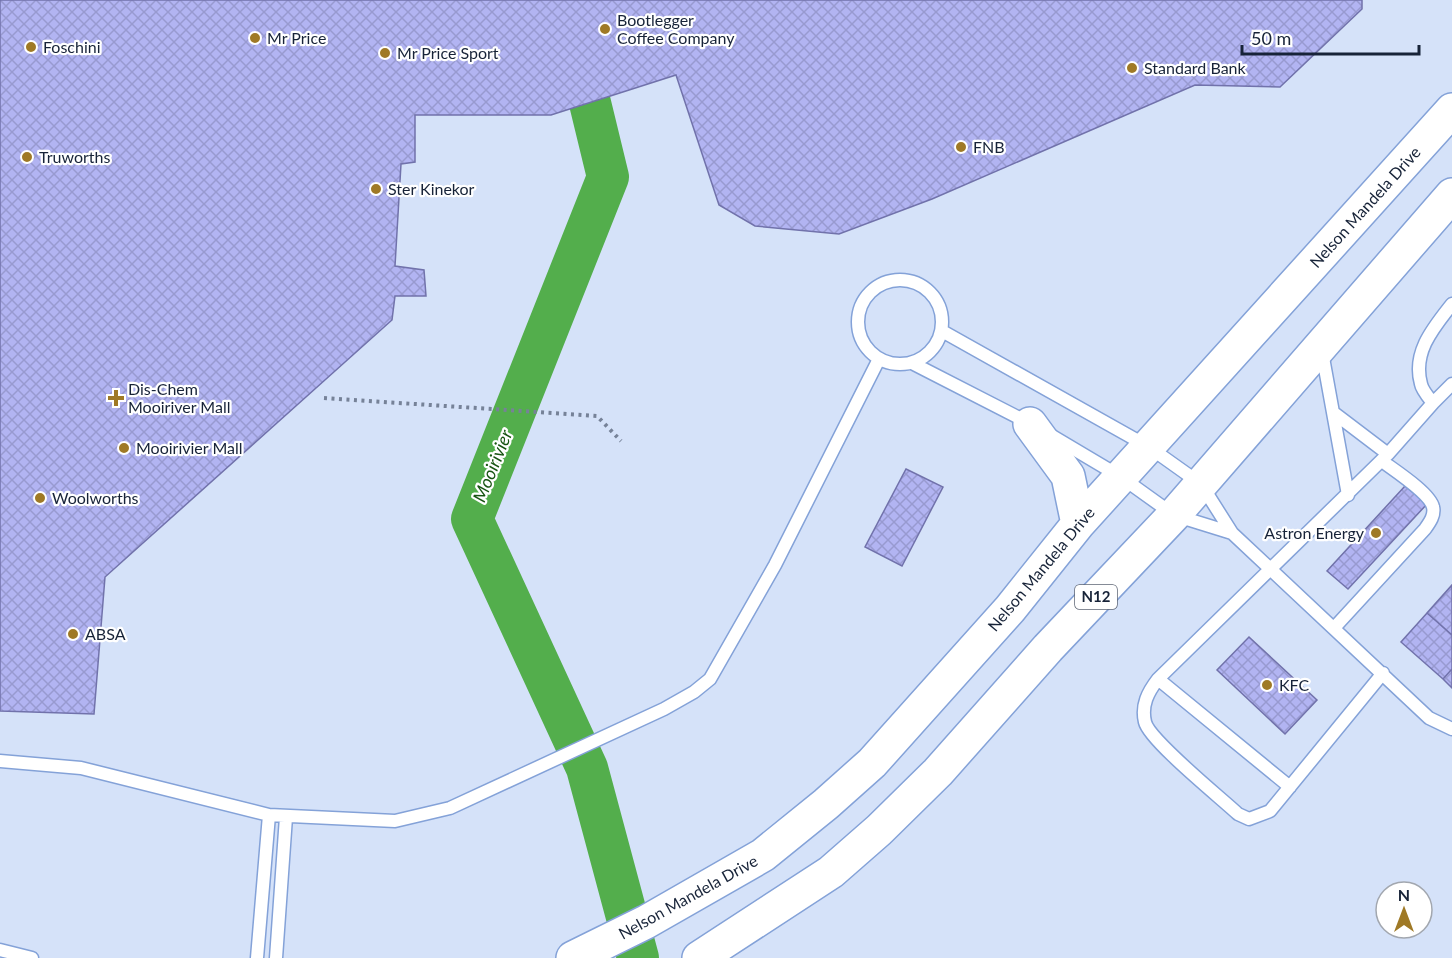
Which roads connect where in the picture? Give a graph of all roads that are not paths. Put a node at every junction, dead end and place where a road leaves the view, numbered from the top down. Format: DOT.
graph roads {
  1 [pos="1452,110"];
  2 [pos="1452,195"];
  3 [pos="1452,304"];
  4 [pos="942,331"];
  5 [pos="1321,345"];
  6 [pos="879,359"];
  7 [pos="912,363"];
  8 [pos="1452,384"];
  9 [pos="1433,403"];
  10 [pos="1334,413"];
  11 [pos="1030,424"];
  12 [pos="1149,447"];
  13 [pos="1385,458"];
  14 [pos="1121,477"];
  15 [pos="1201,484"];
  16 [pos="1347,495"];
  17 [pos="1174,515"];
  18 [pos="1078,524"];
  19 [pos="1232,533"];
  20 [pos="1272,570"];
  21 [pos="1334,628"];
  22 [pos="1383,673"];
  23 [pos="1158,679"];
  24 [pos="1452,729"];
  25 [pos="0,760"];
  26 [pos="1290,787"];
  27 [pos="269,816"];
  28 [pos="286,818"];
  29 [pos="0,950"];
  30 [pos="700,957"];
  31 [pos="32,958"];
  32 [pos="257,958"];
  33 [pos="276,958"];
  34 [pos="573,958"];
  1 -- 12 [label="highway, Nelson Mandela Drive"];
  2 -- 5 [label="highway, N12"];
  3 -- 9 [label="lane"];
  4 -- 6 [label="lane"];
  4 -- 7 [label="lane"];
  4 -- 12 [label="lane"];
  5 -- 10 [label="lane"];
  5 -- 15 [label="highway, N12"];
  6 -- 7 [label="lane"];
  6 -- 28 [label="lane"];
  7 -- 11 [label="lane"];
  8 -- 9 [label="lane"];
  9 -- 13 [label="lane"];
  10 -- 13 [label="lane"];
  10 -- 16 [label="lane"];
  11 -- 14 [label="lane"];
  11 -- 18 [label="highway"];
  12 -- 14 [label="highway, Nelson Mandela Drive"];
  12 -- 15 [label="lane"];
  13 -- 16 [label="lane"];
  13 -- 21 [label="lane"];
  14 -- 17 [label="lane"];
  14 -- 18 [label="highway, Nelson Mandela Drive"];
  15 -- 17 [label="highway, N12"];
  15 -- 19 [label="lane"];
  16 -- 20 [label="lane"];
  17 -- 19 [label="lane"];
  17 -- 30 [label="highway, N12"];
  18 -- 34 [label="highway, Nelson Mandela Drive"];
  19 -- 20 [label="lane"];
  20 -- 21 [label="lane"];
  20 -- 23 [label="lane"];
  21 -- 22 [label="lane"];
  22 -- 24 [label="lane"];
  22 -- 26 [label="lane"];
  23 -- 26 [label="lane"];
  23 -- 26 [label="lane"];
  25 -- 27 [label="lane"];
  27 -- 28 [label="lane"];
  27 -- 32 [label="lane"];
  28 -- 33 [label="lane"];
  29 -- 31 [label="lane"];
}
